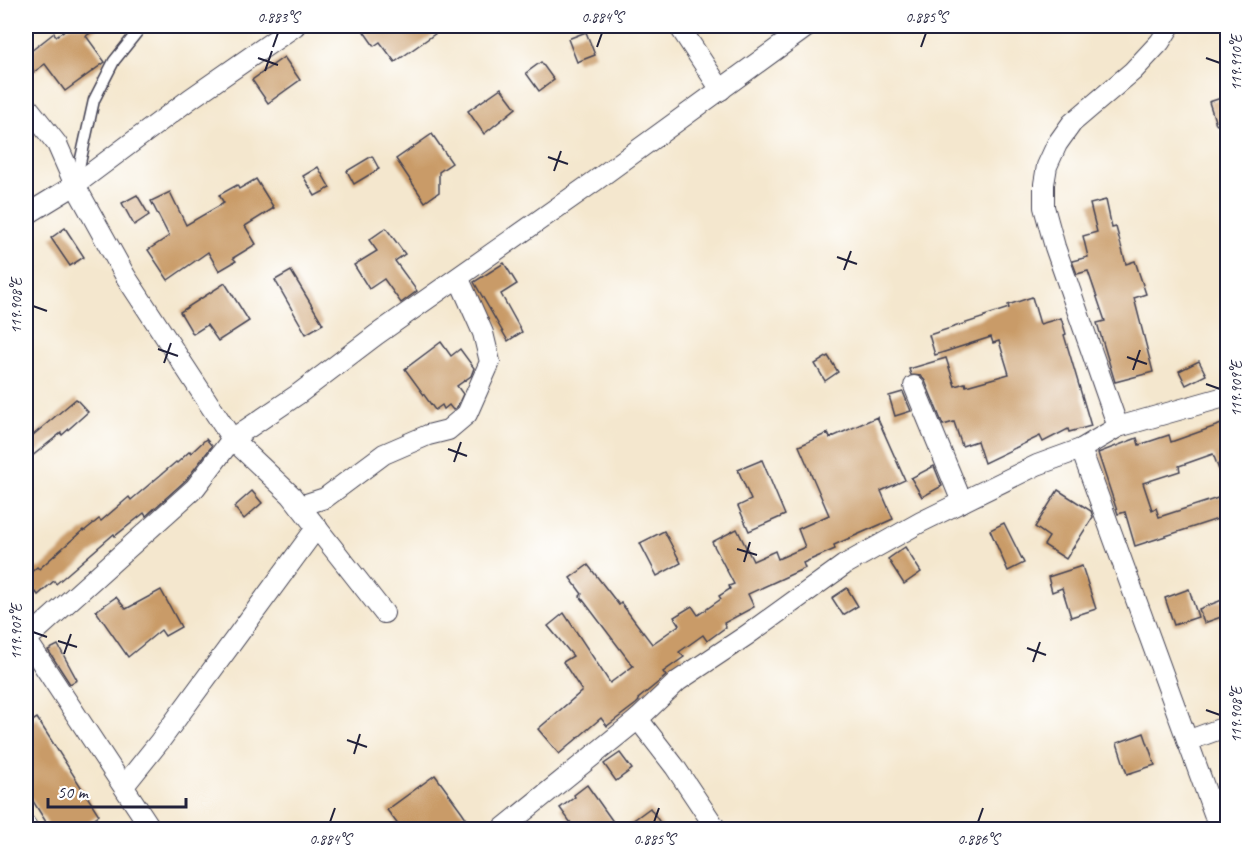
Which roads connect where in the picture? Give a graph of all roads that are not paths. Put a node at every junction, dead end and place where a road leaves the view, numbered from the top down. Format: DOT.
graph roads {
  1 [pos="142,26"];
  2 [pos="295,26"];
  3 [pos="679,26"];
  4 [pos="808,26"];
  5 [pos="1170,26"];
  6 [pos="721,90"];
  7 [pos="26,105"];
  8 [pos="75,185"];
  9 [pos="26,215"];
  10 [pos="459,279"];
  11 [pos="914,386"];
  12 [pos="1227,396"];
  13 [pos="1118,427"];
  14 [pos="232,439"];
  15 [pos="1081,448"];
  16 [pos="962,502"];
  17 [pos="300,506"];
  18 [pos="317,527"];
  19 [pos="384,613"];
  20 [pos="26,639"];
  21 [pos="638,719"];
  22 [pos="1227,726"];
  23 [pos="1187,741"];
  24 [pos="124,786"];
  25 [pos="26,825"];
  26 [pos="28,830"];
  27 [pos="152,830"];
  28 [pos="501,830"];
  29 [pos="717,830"];
  30 [pos="1220,830"];
  1 -- 8 [label="lane"];
  2 -- 8 [label="street"];
  3 -- 6 [label="street"];
  4 -- 6 [label="street"];
  5 -- 13 [label="street"];
  6 -- 10 [label="street"];
  7 -- 8 [label="street"];
  8 -- 9 [label="street"];
  8 -- 14 [label="street"];
  10 -- 14 [label="street"];
  10 -- 17 [label="street"];
  11 -- 16 [label="street"];
  12 -- 13 [label="street"];
  13 -- 15 [label="street"];
  14 -- 17 [label="street"];
  14 -- 20 [label="street"];
  15 -- 16 [label="street"];
  15 -- 23 [label="street"];
  16 -- 21 [label="street"];
  17 -- 18 [label="street"];
  18 -- 19 [label="street"];
  18 -- 24 [label="street"];
  20 -- 24 [label="street"];
  21 -- 28 [label="street"];
  21 -- 29 [label="street"];
  22 -- 23 [label="street"];
  23 -- 30 [label="street"];
  24 -- 27 [label="street"];
  25 -- 26 [label="street"];
}
